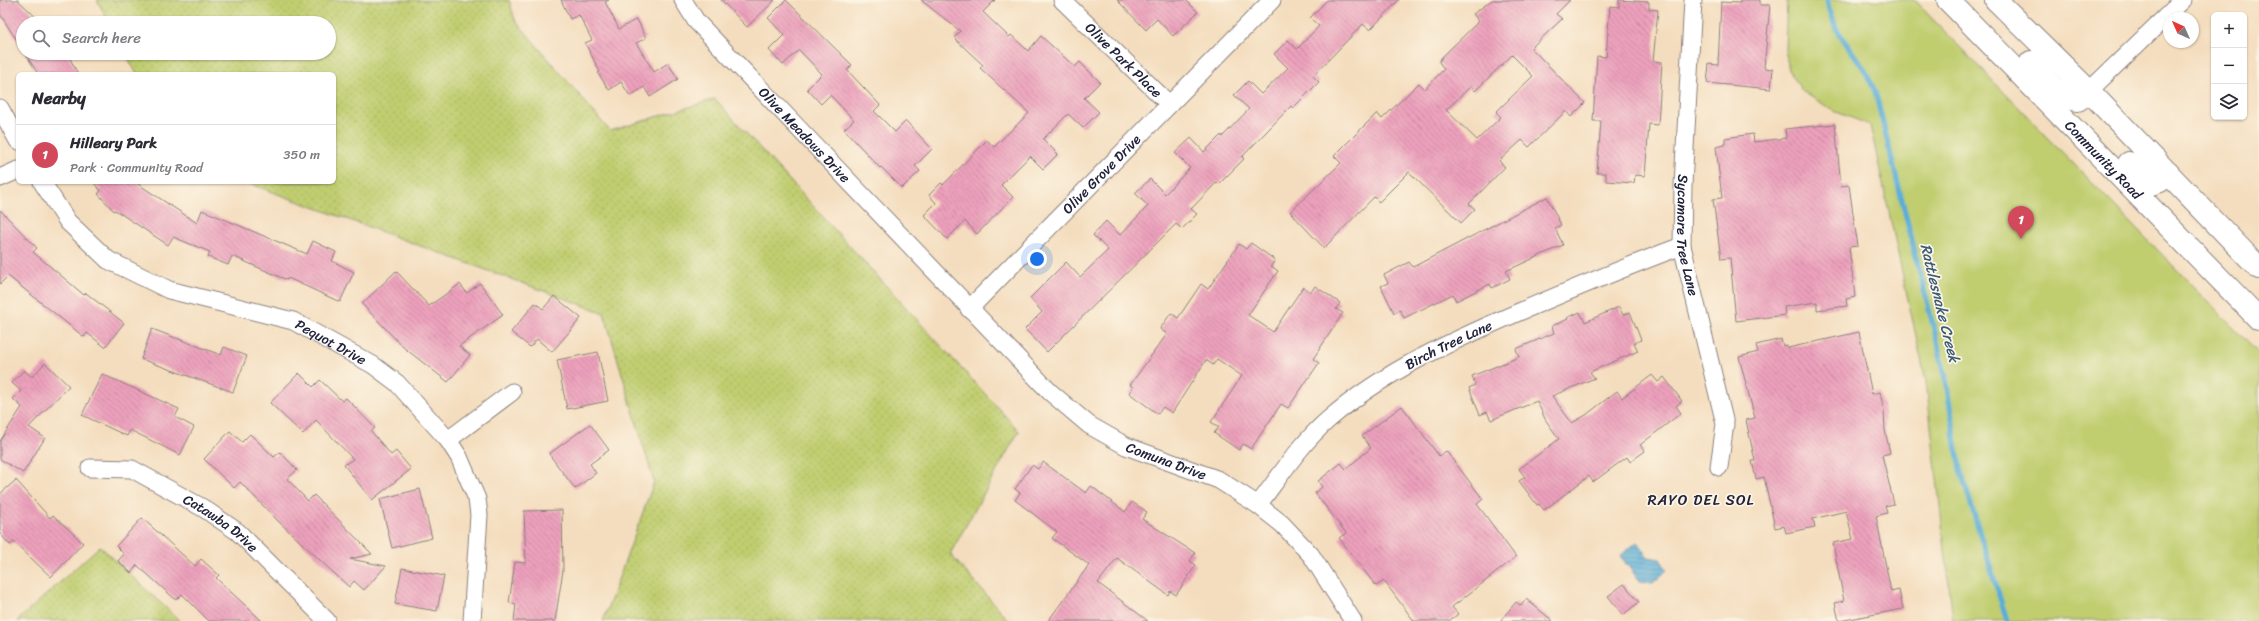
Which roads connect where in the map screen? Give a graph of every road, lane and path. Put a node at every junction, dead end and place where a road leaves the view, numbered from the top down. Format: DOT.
graph roads {
  1 [pos="683,0"];
  2 [pos="1062,0"];
  3 [pos="1272,0"];
  4 [pos="1693,0"];
  5 [pos="1948,0"];
  6 [pos="1996,0"];
  7 [pos="2183,0"];
  8 [pos="1964,16"];
  9 [pos="2089,90"];
  10 [pos="1169,104"];
  11 [pos="0,108"];
  12 [pos="2064,118"];
  13 [pos="16,137"];
  14 [pos="16,171"];
  15 [pos="2168,172"];
  16 [pos="0,178"];
  17 [pos="43,184"];
  18 [pos="1682,246"];
  19 [pos="2259,268"];
  20 [pos="969,308"];
  21 [pos="2259,319"];
  22 [pos="512,392"];
  23 [pos="448,440"];
  24 [pos="1719,467"];
  25 [pos="90,468"];
  26 [pos="1258,505"];
  27 [pos="327,621"];
  28 [pos="472,621"];
  29 [pos="1353,621"];
  1 -- 20 [label="street, Olive Meadows Drive"];
  2 -- 10 [label="street, Olive Park Place"];
  3 -- 10 [label="street, Olive Grove Drive"];
  4 -- 18 [label="street, Sycamore Tree Lane"];
  5 -- 8 [label="main road, Community Road"];
  6 -- 9 [label="main road"];
  7 -- 9 [label="street"];
  8 -- 9 [label="main road"];
  8 -- 12 [label="main road, Community Road"];
  9 -- 15 [label="main road"];
  10 -- 20 [label="street, Olive Grove Drive"];
  11 -- 13 [label="street"];
  12 -- 15 [label="main road"];
  12 -- 21 [label="main road, Community Road"];
  14 -- 16 [label="street"];
  15 -- 19 [label="main road"];
  17 -- 23 [label="street, Pequot Drive"];
  18 -- 24 [label="street, Sycamore Tree Lane"];
  18 -- 26 [label="street, Birch Tree Lane"];
  20 -- 26 [label="street, Comuna Drive"];
  22 -- 23 [label="street"];
  23 -- 28 [label="street, Pequot Drive"];
  25 -- 27 [label="street, Catawba Drive"];
  26 -- 29 [label="street, Comuna Drive"];
}
